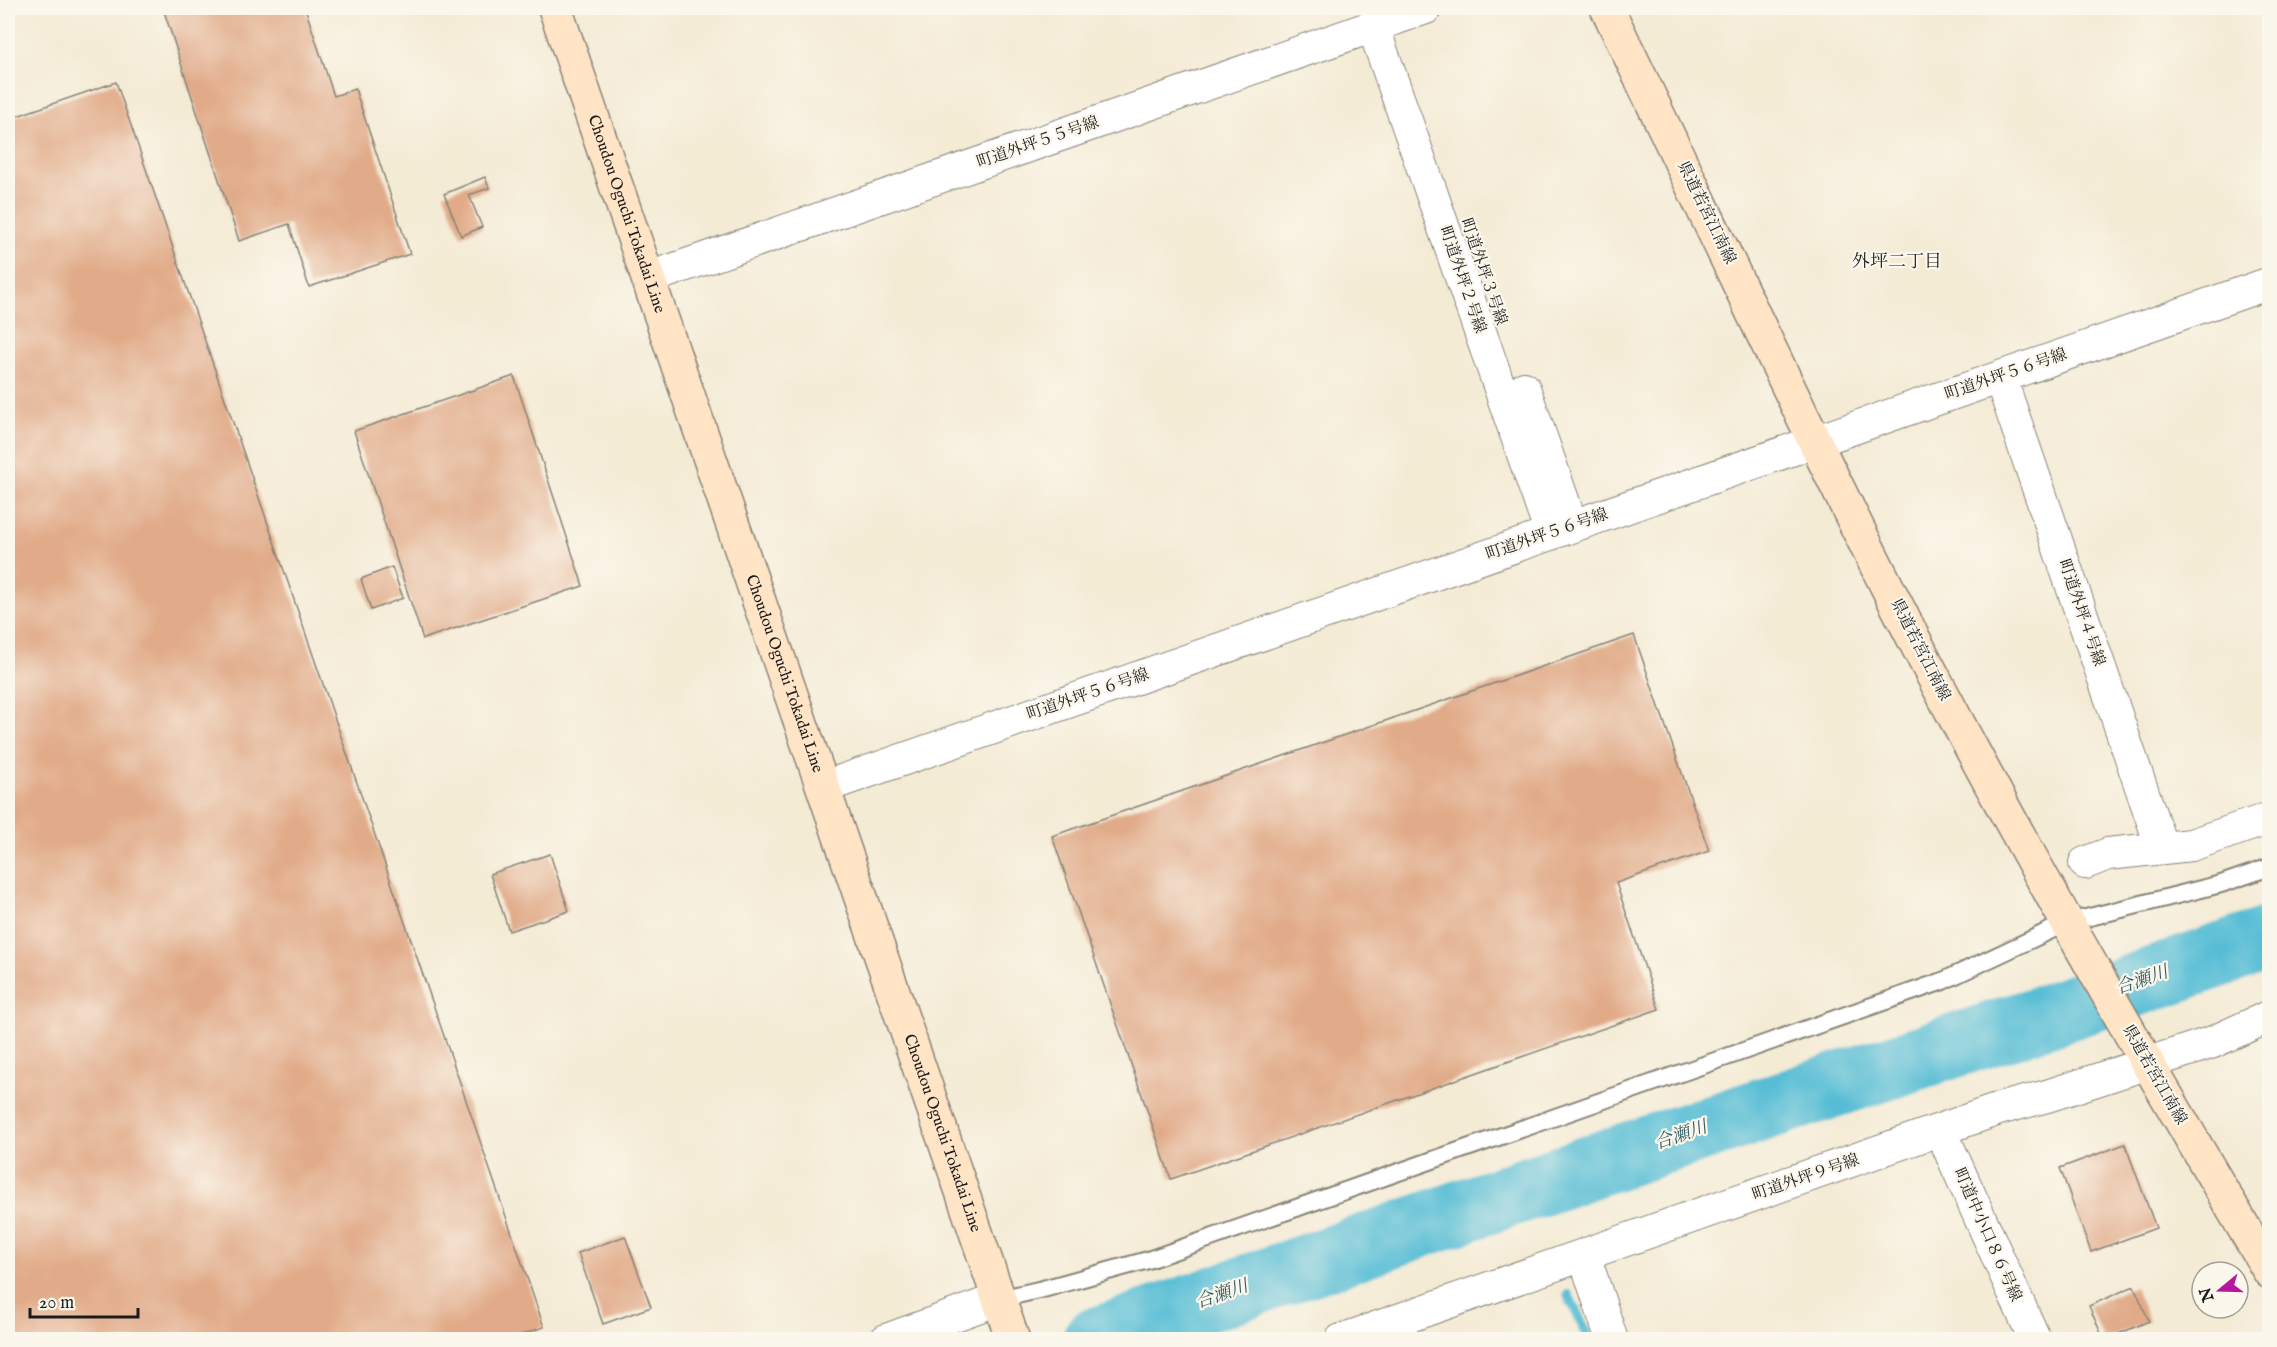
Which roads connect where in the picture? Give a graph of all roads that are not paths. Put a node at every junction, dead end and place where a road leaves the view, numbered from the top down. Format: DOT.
graph roads {
  1 [pos="555,8"];
  2 [pos="1426,8"];
  3 [pos="1607,8"];
  4 [pos="1384,22"];
  5 [pos="649,278"];
  6 [pos="2270,283"];
  7 [pos="2000,377"];
  8 [pos="1816,441"];
  9 [pos="1562,530"];
  10 [pos="824,787"];
  11 [pos="2270,818"];
  12 [pos="2162,848"];
  13 [pos="2085,863"];
  14 [pos="2270,867"];
  15 [pos="2070,930"];
  16 [pos="2270,1016"];
  17 [pos="2143,1057"];
  18 [pos="1941,1131"];
  19 [pos="1584,1255"];
  20 [pos="2270,1272"];
  21 [pos="1006,1317"];
  22 [pos="886,1340"];
  23 [pos="1341,1340"];
  24 [pos="1612,1340"];
  25 [pos="2035,1340"];
  1 -- 5 [label="main road, Choudou Oguchi Tokadai Line"];
  2 -- 4 [label="street, 町道外坪５５号線"];
  3 -- 8 [label="main road, 県道若宮江南線"];
  4 -- 5 [label="street, 町道外坪５５号線"];
  4 -- 9 [label="street, 町道外坪２号線"];
  5 -- 10 [label="main road, Choudou Oguchi Tokadai Line"];
  6 -- 7 [label="street, 町道外坪５６号線"];
  7 -- 8 [label="street, 町道外坪５６号線"];
  7 -- 12 [label="street, 町道外坪４号線"];
  8 -- 9 [label="street, 町道外坪５６号線"];
  8 -- 15 [label="main road, 県道若宮江南線"];
  9 -- 10 [label="street, 町道外坪５６号線"];
  10 -- 21 [label="main road, Choudou Oguchi Tokadai Line"];
  11 -- 12 [label="street"];
  12 -- 13 [label="street"];
  14 -- 15 [label="lane"];
  15 -- 17 [label="main road, 県道若宮江南線"];
  15 -- 21 [label="lane"];
  16 -- 17 [label="street, 町道外坪９号線"];
  17 -- 18 [label="street, 町道外坪９号線"];
  17 -- 20 [label="main road, 県道若宮江南線"];
  18 -- 19 [label="street, 町道外坪９号線"];
  18 -- 25 [label="street, 町道中小口８６号線"];
  19 -- 23 [label="street, 町道外坪９号線"];
  19 -- 24 [label="street"];
  21 -- 22 [label="street"];
}
